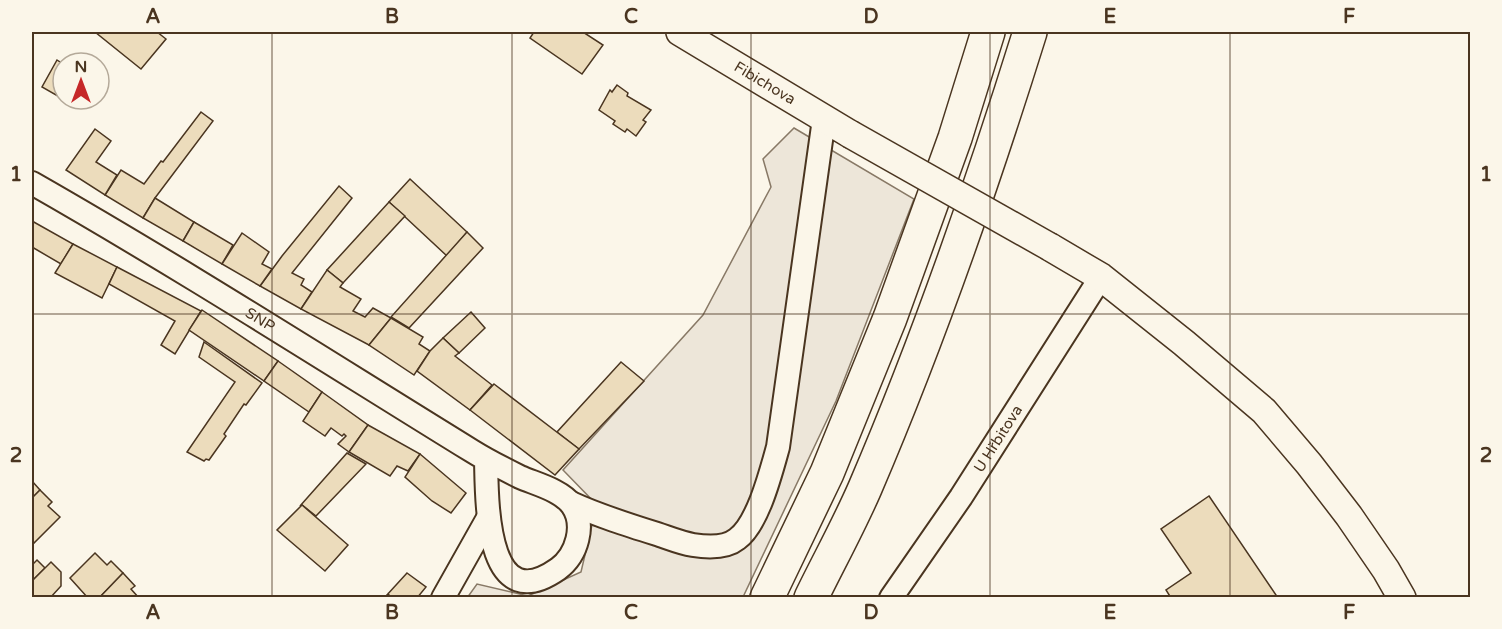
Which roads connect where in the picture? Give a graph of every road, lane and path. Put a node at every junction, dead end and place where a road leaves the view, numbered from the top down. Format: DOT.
graph roads {
  1 [pos="680,32"];
  2 [pos="988,32"];
  3 [pos="1030,32"];
  4 [pos="824,119"];
  5 [pos="32,183"];
  6 [pos="1101,277"];
  7 [pos="486,460"];
  8 [pos="571,503"];
  9 [pos="488,518"];
  10 [pos="444,597"];
  11 [pos="767,597"];
  12 [pos="811,597"];
  13 [pos="891,597"];
  14 [pos="1402,597"];
  1 -- 4 [label="street, Fibichova"];
  2 -- 11 [label="highway"];
  3 -- 12 [label="highway"];
  4 -- 6 [label="street, Fibichova, bridge"];
  4 -- 8 [label="street, SNP"];
  5 -- 7 [label="street, SNP"];
  6 -- 13 [label="street, U Hřbitova"];
  6 -- 14 [label="street, Fibichova"];
  7 -- 8 [label="street, SNP"];
  7 -- 9 [label="street"];
  8 -- 9 [label="street"];
  9 -- 10 [label="street"];
}
